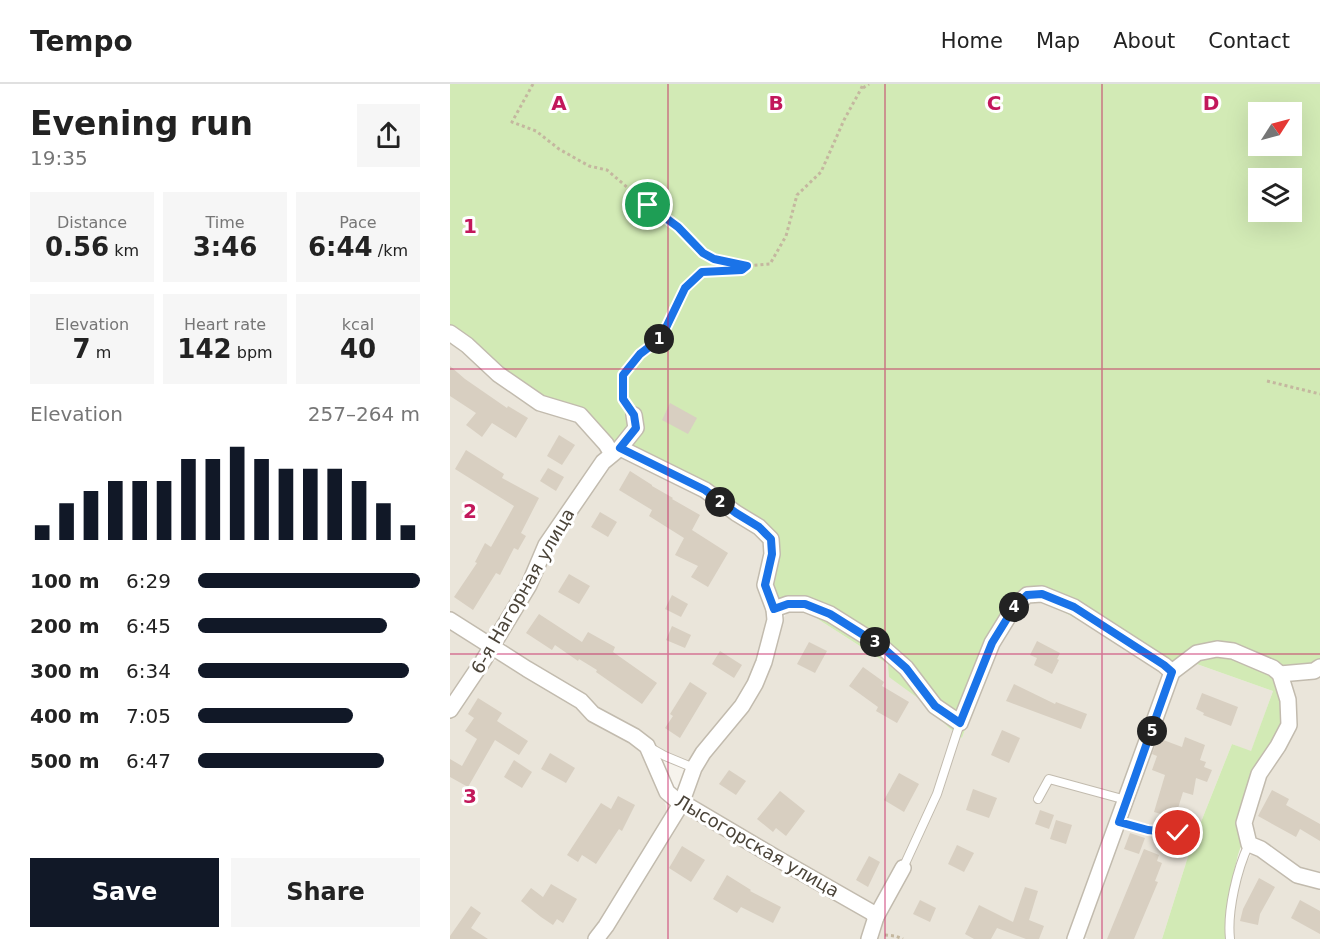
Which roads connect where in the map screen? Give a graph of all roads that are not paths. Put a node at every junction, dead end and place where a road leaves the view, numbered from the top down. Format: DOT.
graph roads {
  1 [pos="450,333"];
  2 [pos="634,415"];
  3 [pos="616,451"];
  4 [pos="774,609"];
  5 [pos="450,620"];
  6 [pos="492,646"];
  7 [pos="1320,667"];
  8 [pos="1172,672"];
  9 [pos="1280,674"];
  10 [pos="450,710"];
  11 [pos="960,723"];
  12 [pos="647,746"];
  13 [pos="694,768"];
  14 [pos="1038,799"];
  15 [pos="1126,801"];
  16 [pos="681,804"];
  17 [pos="1119,822"];
  18 [pos="1196,831"];
  19 [pos="1249,844"];
  20 [pos="903,868"];
  21 [pos="1320,881"];
  22 [pos="876,917"];
  23 [pos="596,939"];
  24 [pos="869,939"];
  25 [pos="1075,939"];
  26 [pos="1230,939"];
  1 -- 3 [label="street"];
  2 -- 3 [label="street, 6-я Нагорная улица"];
  3 -- 4 [label="street"];
  3 -- 6 [label="street, 6-я Нагорная улица"];
  4 -- 11 [label="street"];
  4 -- 13 [label="street"];
  5 -- 6 [label="street"];
  6 -- 10 [label="street, 6-я Нагорная улица"];
  6 -- 12 [label="street"];
  7 -- 9 [label="street"];
  8 -- 9 [label="street"];
  8 -- 11 [label="street"];
  8 -- 15 [label="street"];
  9 -- 19 [label="street"];
  11 -- 20 [label="lane"];
  12 -- 13 [label="lane"];
  12 -- 16 [label="street, Лысогорская улица"];
  13 -- 16 [label="street"];
  14 -- 15 [label="lane"];
  15 -- 17 [label="street"];
  16 -- 22 [label="street, Лысогорская улица"];
  16 -- 23 [label="street"];
  17 -- 18 [label="lane"];
  17 -- 25 [label="street"];
  19 -- 21 [label="street"];
  19 -- 26 [label="lane"];
  20 -- 22 [label="street"];
  22 -- 24 [label="street"];
}
